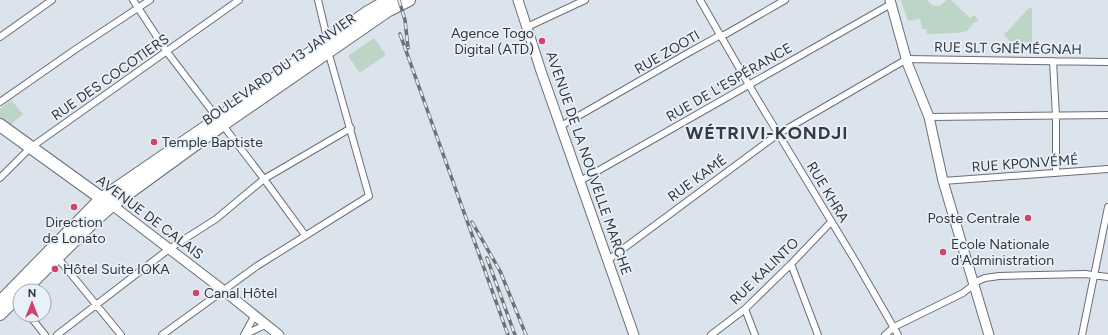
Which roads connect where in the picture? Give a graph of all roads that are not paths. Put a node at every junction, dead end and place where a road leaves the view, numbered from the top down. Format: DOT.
graph roads {
  1 [pos="52,0"];
  2 [pos="133,0"];
  3 [pos="150,0"];
  4 [pos="239,0"];
  5 [pos="318,0"];
  6 [pos="389,0"];
  7 [pos="409,0"];
  8 [pos="518,0"];
  9 [pos="585,0"];
  10 [pos="700,0"];
  11 [pos="785,0"];
  12 [pos="890,2"];
  13 [pos="139,8"];
  14 [pos="527,27"];
  15 [pos="721,36"];
  16 [pos="0,37"];
  17 [pos="328,46"];
  18 [pos="167,52"];
  19 [pos="907,59"];
  20 [pos="1053,61"];
  21 [pos="1108,62"];
  22 [pos="749,85"];
  23 [pos="0,102"];
  24 [pos="1108,114"];
  25 [pos="1056,116"];
  26 [pos="929,117"];
  27 [pos="220,122"];
  28 [pos="0,126"];
  29 [pos="561,126"];
  30 [pos="351,128"];
  31 [pos="778,134"];
  32 [pos="30,148"];
  33 [pos="1108,169"];
  34 [pos="1056,174"];
  35 [pos="0,178"];
  36 [pos="264,179"];
  37 [pos="580,181"];
  38 [pos="943,181"];
  39 [pos="107,202"];
  40 [pos="1108,207"];
  41 [pos="832,222"];
  42 [pos="305,236"];
  43 [pos="1105,236"];
  44 [pos="169,249"];
  45 [pos="57,257"];
  46 [pos="608,260"];
  47 [pos="791,264"];
  48 [pos="1095,275"];
  49 [pos="1108,277"];
  50 [pos="32,283"];
  51 [pos="973,285"];
  52 [pos="223,290"];
  53 [pos="0,302"];
  54 [pos="12,303"];
  55 [pos="96,304"];
  56 [pos="745,309"];
  57 [pos="0,314"];
  58 [pos="255,315"];
  59 [pos="35,323"];
  60 [pos="265,325"];
  61 [pos="894,327"];
  62 [pos="254,333"];
  63 [pos="45,335"];
  64 [pos="57,335"];
  65 [pos="121,335"];
  66 [pos="162,335"];
  67 [pos="244,335"];
  68 [pos="279,335"];
  69 [pos="634,335"];
  70 [pos="711,335"];
  71 [pos="755,335"];
  72 [pos="818,335"];
  73 [pos="885,335"];
  74 [pos="898,335"];
  75 [pos="989,335"];
  76 [pos="1082,335"];
  1 -- 16 [label="street"];
  2 -- 13 [label="street"];
  3 -- 13 [label="street"];
  4 -- 18 [label="street, RUE DES COCOTIERS"];
  5 -- 17 [label="street"];
  6 -- 17 [label="highway, BOULEVARD DU 13 JANVIER"];
  7 -- 17 [label="highway, BOULEVARD DU 13 JANVIER"];
  8 -- 14 [label="main road, AVENUE DE LA NOUVELLE MARCHE"];
  9 -- 14 [label="street"];
  10 -- 15 [label="street, RUE KHRA"];
  11 -- 15 [label="street, RUE ZOOTI"];
  12 -- 19 [label="main road"];
  12 -- 22 [label="street, RUE DE L'ESPÉRANCE"];
  13 -- 18 [label="street"];
  13 -- 23 [label="street"];
  14 -- 29 [label="main road, AVENUE DE LA NOUVELLE MARCHE"];
  15 -- 22 [label="street, RUE KHRA"];
  15 -- 29 [label="street, RUE ZOOTI"];
  17 -- 27 [label="highway, BOULEVARD DU 13 JANVIER"];
  17 -- 30 [label="street"];
  18 -- 27 [label="street"];
  18 -- 32 [label="street, RUE DES COCOTIERS"];
  19 -- 20 [label="street, RUE SLT GNÉMÉGNAH"];
  19 -- 26 [label="main road"];
  19 -- 31 [label="street, RUE KAMÉ"];
  20 -- 21 [label="street, RUE SLT GNÉMÉGNAH"];
  20 -- 25 [label="street"];
  22 -- 31 [label="street, RUE KHRA"];
  22 -- 37 [label="street, RUE DE L'ESPÉRANCE"];
  24 -- 25 [label="street"];
  25 -- 26 [label="street"];
  25 -- 34 [label="street"];
  26 -- 38 [label="main road"];
  27 -- 36 [label="street"];
  27 -- 39 [label="highway, BOULEVARD DU 13 JANVIER"];
  28 -- 32 [label="highway, AVENUE DE CALAIS"];
  29 -- 37 [label="main road, AVENUE DE LA NOUVELLE MARCHE"];
  30 -- 36 [label="street"];
  30 -- 42 [label="street"];
  31 -- 41 [label="street, RUE KHRA"];
  31 -- 46 [label="street, RUE KAMÉ"];
  32 -- 35 [label="street, RUE DES COCOTIERS"];
  32 -- 39 [label="highway, AVENUE DE CALAIS"];
  33 -- 34 [label="street, RUE KPONVÉMÉ"];
  34 -- 38 [label="street, RUE KPONVÉMÉ"];
  36 -- 42 [label="street"];
  36 -- 44 [label="street"];
  37 -- 46 [label="main road, AVENUE DE LA NOUVELLE MARCHE"];
  38 -- 51 [label="main road"];
  39 -- 44 [label="main road, AVENUE DE CALAIS"];
  39 -- 45 [label="highway, BOULEVARD DU 13 JANVIER"];
  39 -- 53 [label="highway, BOULEVARD DU 13 JANVIER"];
  40 -- 43 [label="street"];
  41 -- 47 [label="street, RUE KALINTO"];
  41 -- 61 [label="street, RUE KHRA"];
  42 -- 52 [label="street"];
  43 -- 48 [label="street"];
  44 -- 52 [label="main road, AVENUE DE CALAIS"];
  44 -- 55 [label="street"];
  45 -- 50 [label="highway, BOULEVARD DU 13 JANVIER"];
  45 -- 55 [label="street"];
  46 -- 69 [label="main road, AVENUE DE LA NOUVELLE MARCHE"];
  47 -- 56 [label="street, RUE KALINTO"];
  47 -- 72 [label="street"];
  48 -- 49 [label="street"];
  48 -- 51 [label="street"];
  48 -- 76 [label="street"];
  51 -- 61 [label="street"];
  51 -- 75 [label="main road"];
  52 -- 58 [label="main road, AVENUE DE CALAIS"];
  52 -- 66 [label="street"];
  54 -- 57 [label="highway, BOULEVARD DU 13 JANVIER"];
  55 -- 64 [label="street"];
  55 -- 65 [label="street"];
  56 -- 70 [label="street, RUE KALINTO"];
  56 -- 71 [label="street"];
  58 -- 60 [label="main road, AVENUE DE CALAIS"];
  58 -- 67 [label="street"];
  59 -- 63 [label="street"];
  60 -- 62 [label="street"];
  60 -- 68 [label="main road, AVENUE DE CALAIS"];
  61 -- 73 [label="street"];
  61 -- 74 [label="street, RUE KHRA"];
  62 -- 67 [label="street"];
}
